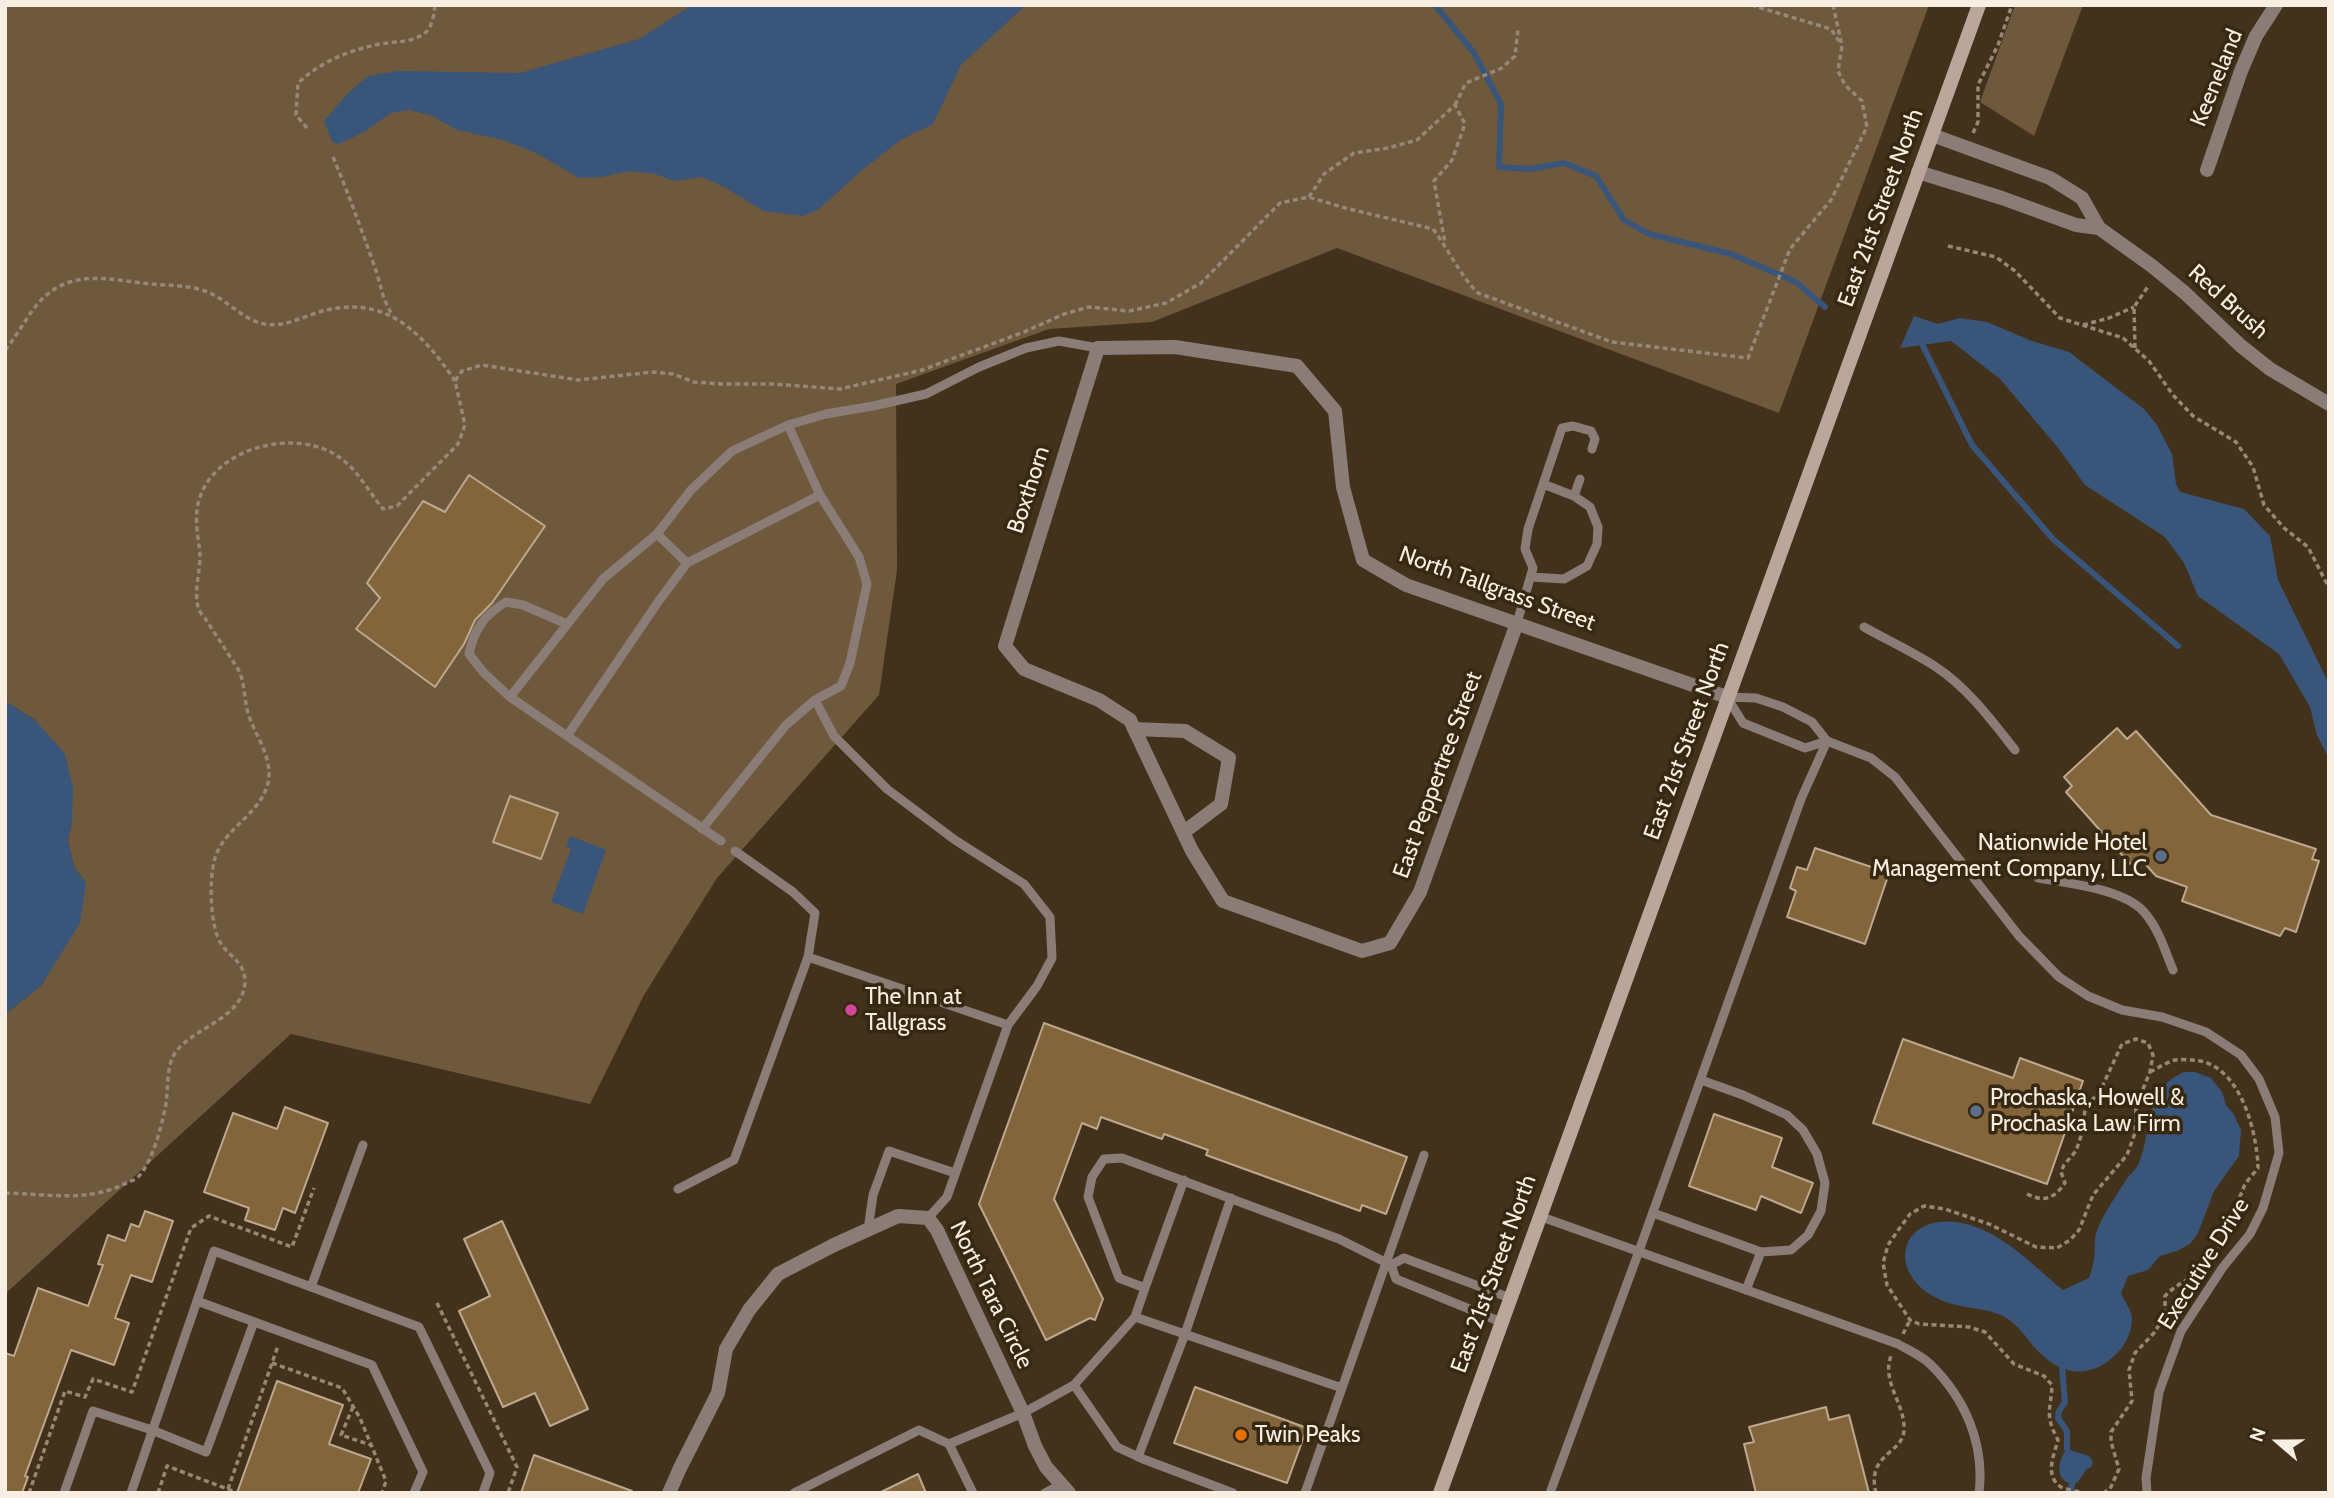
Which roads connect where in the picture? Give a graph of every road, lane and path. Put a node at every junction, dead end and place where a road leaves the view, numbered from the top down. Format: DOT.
graph roads {
  1 [pos="435,5"];
  2 [pos="1751,5"];
  3 [pos="1833,5"];
  4 [pos="1979,5"];
  5 [pos="2012,5"];
  6 [pos="2276,5"];
  7 [pos="1518,29"];
  8 [pos="1842,46"];
  9 [pos="1455,105"];
  10 [pos="307,128"];
  11 [pos="1932,135"];
  12 [pos="1966,147"];
  13 [pos="332,157"];
  14 [pos="2207,170"];
  15 [pos="1919,172"];
  16 [pos="1309,197"];
  17 [pos="2099,228"];
  18 [pos="1446,245"];
  19 [pos="1948,246"];
  20 [pos="2159,271"];
  21 [pos="2134,307"];
  22 [pos="394,317"];
  23 [pos="2081,326"];
  24 [pos="1098,348"];
  25 [pos="2135,348"];
  26 [pos="5,351"];
  27 [pos="454,381"];
  28 [pos="2329,404"];
  29 [pos="788,425"];
  30 [pos="1592,449"];
  31 [pos="1580,479"];
  32 [pos="1544,484"];
  33 [pos="821,495"];
  34 [pos="1574,496"];
  35 [pos="657,534"];
  36 [pos="688,563"];
  37 [pos="1531,577"];
  38 [pos="2329,588"];
  39 [pos="1517,623"];
  40 [pos="567,624"];
  41 [pos="1864,626"];
  42 [pos="1727,696"];
  43 [pos="510,697"];
  44 [pos="815,700"];
  45 [pos="1134,729"];
  46 [pos="567,736"];
  47 [pos="1826,741"];
  48 [pos="2015,750"];
  49 [pos="702,829"];
  50 [pos="1184,832"];
  51 [pos="721,841"];
  52 [pos="735,851"];
  53 [pos="2038,878"];
  54 [pos="808,957"];
  55 [pos="2173,970"];
  56 [pos="1008,1025"];
  57 [pos="2150,1072"];
  58 [pos="1701,1080"];
  59 [pos="363,1145"];
  60 [pos="1424,1155"];
  61 [pos="955,1173"];
  62 [pos="1184,1180"];
  63 [pos="314,1188"];
  64 [pos="678,1189"];
  65 [pos="5,1193"];
  66 [pos="2027,1194"];
  67 [pos="1231,1198"];
  68 [pos="1653,1213"];
  69 [pos="1539,1216"];
  70 [pos="928,1218"];
  71 [pos="868,1230"];
  72 [pos="1639,1251"];
  73 [pos="1761,1252"];
  74 [pos="2215,1254"];
  75 [pos="2210,1263"];
  76 [pos="1389,1264"];
  77 [pos="311,1287"];
  78 [pos="1145,1288"];
  79 [pos="1746,1290"];
  80 [pos="1510,1298"];
  81 [pos="197,1301"];
  82 [pos="437,1303"];
  83 [pos="1135,1317"];
  84 [pos="1910,1320"];
  85 [pos="254,1322"];
  86 [pos="1501,1322"];
  87 [pos="1185,1334"];
  88 [pos="1898,1343"];
  89 [pos="279,1344"];
  90 [pos="272,1363"];
  91 [pos="1074,1385"];
  92 [pos="1342,1388"];
  93 [pos="353,1407"];
  94 [pos="1023,1413"];
  95 [pos="152,1430"];
  96 [pos="949,1444"];
  97 [pos="372,1445"];
  98 [pos="1138,1457"];
  99 [pos="228,1489"];
  100 [pos="1064,1489"];
  101 [pos="2081,1492"];
  102 [pos="29,1493"];
  103 [pos="64,1493"];
  104 [pos="131,1493"];
  105 [pos="158,1493"];
  106 [pos="238,1493"];
  107 [pos="382,1493"];
  108 [pos="414,1493"];
  109 [pos="483,1493"];
  110 [pos="508,1493"];
  111 [pos="669,1493"];
  112 [pos="794,1493"];
  113 [pos="973,1493"];
  114 [pos="1045,1493"];
  115 [pos="1233,1493"];
  116 [pos="1305,1493"];
  117 [pos="1440,1493"];
  118 [pos="1550,1493"];
  119 [pos="1876,1493"];
  120 [pos="1979,1493"];
  121 [pos="2104,1493"];
  122 [pos="2147,1493"];
  1 -- 10 [label="path"];
  2 -- 8 [label="path"];
  3 -- 8 [label="path"];
  4 -- 11 [label="main road, East 21st Street North"];
  5 -- 12 [label="path"];
  6 -- 14 [label="street, Keeneland"];
  7 -- 9 [label="path"];
  8 -- 18 [label="path"];
  9 -- 16 [label="path"];
  9 -- 18 [label="path"];
  11 -- 12 [label="street, Red Brush"];
  11 -- 15 [label="main road, East 21st Street North"];
  12 -- 17 [label="street, Red Brush"];
  13 -- 22 [label="path"];
  15 -- 17 [label="street, Red Brush"];
  15 -- 42 [label="main road, East 21st Street North"];
  16 -- 18 [label="path"];
  16 -- 27 [label="path"];
  17 -- 20 [label="street, Red Brush"];
  19 -- 23 [label="path"];
  20 -- 21 [label="path"];
  20 -- 28 [label="street, Red Brush"];
  21 -- 23 [label="path"];
  21 -- 25 [label="path"];
  22 -- 26 [label="path"];
  22 -- 27 [label="path"];
  23 -- 25 [label="path"];
  24 -- 29 [label="lane"];
  24 -- 39 [label="street, North Tallgrass Street"];
  24 -- 45 [label="street, Boxthorn"];
  25 -- 38 [label="path"];
  27 -- 65 [label="path"];
  29 -- 33 [label="lane"];
  29 -- 35 [label="lane"];
  30 -- 32 [label="lane"];
  31 -- 34 [label="lane"];
  32 -- 34 [label="lane"];
  32 -- 37 [label="lane"];
  33 -- 36 [label="lane"];
  33 -- 44 [label="lane"];
  34 -- 37 [label="lane"];
  35 -- 36 [label="lane"];
  35 -- 40 [label="lane"];
  36 -- 46 [label="lane"];
  37 -- 39 [label="lane"];
  39 -- 42 [label="street, North Tallgrass Street"];
  39 -- 50 [label="street, East Peppertree Street"];
  40 -- 43 [label="lane"];
  40 -- 43 [label="lane"];
  41 -- 48 [label="lane"];
  42 -- 47 [label="lane, Executive Drive"];
  42 -- 47 [label="lane, Executive Drive"];
  42 -- 69 [label="main road, East 21st Street North"];
  43 -- 46 [label="lane"];
  44 -- 49 [label="lane"];
  44 -- 56 [label="lane"];
  45 -- 50 [label="street"];
  45 -- 50 [label="street"];
  46 -- 49 [label="lane"];
  47 -- 58 [label="lane"];
  47 -- 122 [label="lane, Executive Drive"];
  49 -- 51 [label="lane"];
  52 -- 54 [label="lane"];
  53 -- 55 [label="lane"];
  54 -- 56 [label="lane"];
  54 -- 64 [label="lane"];
  56 -- 61 [label="lane"];
  57 -- 66 [label="path"];
  57 -- 74 [label="path"];
  57 -- 84 [label="path"];
  58 -- 68 [label="lane"];
  58 -- 73 [label="lane"];
  59 -- 77 [label="lane"];
  60 -- 76 [label="lane"];
  61 -- 70 [label="lane"];
  61 -- 71 [label="lane"];
  62 -- 67 [label="lane"];
  62 -- 78 [label="lane"];
  62 -- 78 [label="lane"];
  63 -- 102 [label="path"];
  67 -- 76 [label="lane"];
  67 -- 87 [label="lane"];
  68 -- 72 [label="lane"];
  68 -- 73 [label="lane"];
  69 -- 72 [label="lane"];
  69 -- 80 [label="main road, East 21st Street North"];
  70 -- 71 [label="street, North Tara Circle"];
  70 -- 94 [label="street, North Tara Circle"];
  71 -- 111 [label="street, North Tara Circle"];
  72 -- 79 [label="lane"];
  72 -- 118 [label="lane"];
  73 -- 79 [label="lane"];
  75 -- 121 [label="path"];
  76 -- 80 [label="lane"];
  76 -- 86 [label="lane"];
  76 -- 92 [label="lane"];
  77 -- 81 [label="lane"];
  77 -- 109 [label="lane"];
  78 -- 83 [label="lane"];
  79 -- 88 [label="lane"];
  80 -- 86 [label="main road, East 21st Street North"];
  81 -- 85 [label="lane"];
  81 -- 95 [label="lane"];
  82 -- 110 [label="path"];
  83 -- 87 [label="lane"];
  83 -- 91 [label="lane"];
  84 -- 88 [label="path"];
  84 -- 101 [label="path"];
  85 -- 95 [label="lane"];
  85 -- 108 [label="lane"];
  86 -- 117 [label="main road, East 21st Street North"];
  87 -- 92 [label="lane"];
  87 -- 98 [label="lane"];
  88 -- 119 [label="path"];
  88 -- 120 [label="lane"];
  89 -- 90 [label="path"];
  90 -- 93 [label="path"];
  90 -- 99 [label="path"];
  91 -- 94 [label="lane"];
  91 -- 98 [label="lane"];
  92 -- 116 [label="lane"];
  93 -- 97 [label="path"];
  93 -- 97 [label="path"];
  94 -- 96 [label="lane"];
  94 -- 100 [label="street, North Tara Circle"];
  95 -- 103 [label="lane"];
  95 -- 104 [label="lane"];
  96 -- 112 [label="lane"];
  96 -- 113 [label="lane"];
  97 -- 107 [label="path"];
  98 -- 115 [label="lane"];
  99 -- 105 [label="path"];
  99 -- 106 [label="path"];
  100 -- 114 [label="lane"];
}
